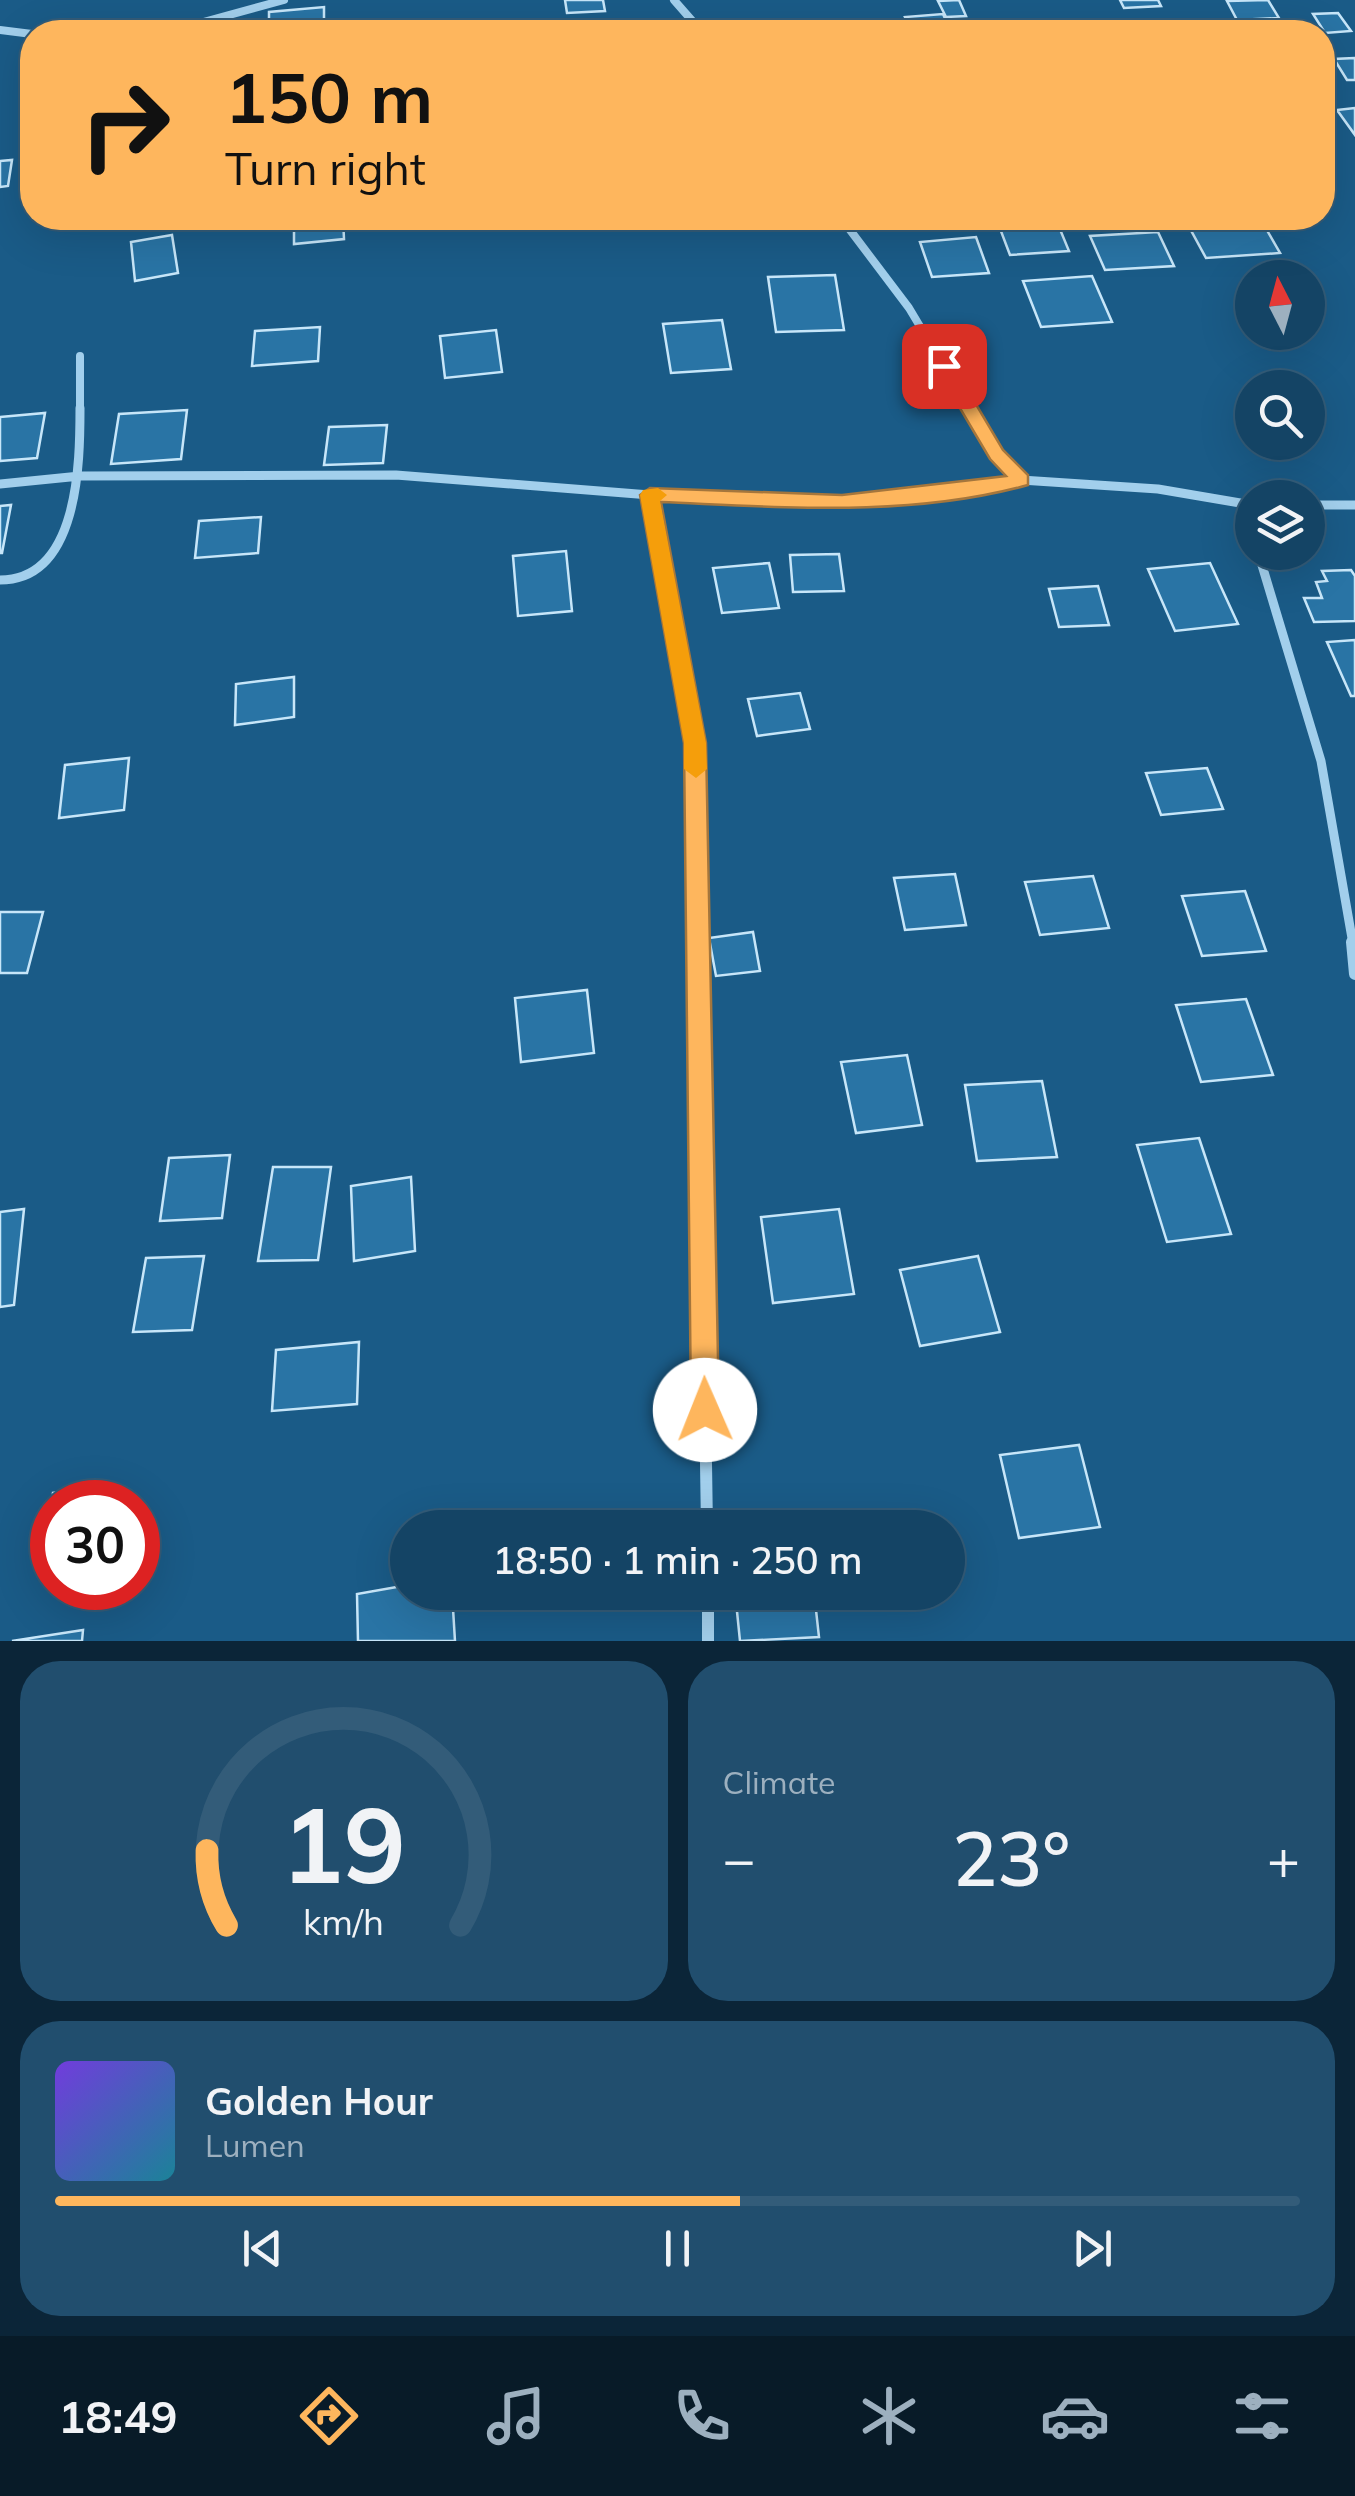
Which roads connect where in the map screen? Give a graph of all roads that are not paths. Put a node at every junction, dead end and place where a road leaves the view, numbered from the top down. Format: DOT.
graph roads {
  1 [pos="284,0"];
  2 [pos="674,0"];
  3 [pos="211,20"];
  4 [pos="692,20"];
  5 [pos="850,230"];
  6 [pos="80,356"];
  7 [pos="80,476"];
  8 [pos="1021,480"];
  9 [pos="0,484"];
  10 [pos="650,495"];
  11 [pos="1235,502"];
  12 [pos="1325,505"];
  13 [pos="1355,506"];
  14 [pos="1263,570"];
  15 [pos="0,580"];
  16 [pos="1352,913"];
  17 [pos="1355,974"];
  18 [pos="707,1510"];
  19 [pos="708,1610"];
  20 [pos="708,1641"];
  1 -- 3 [label="street"];
  2 -- 4 [label="street"];
  5 -- 8 [label="street"];
  6 -- 7 [label="street"];
  7 -- 9 [label="street"];
  7 -- 10 [label="street"];
  7 -- 15 [label="street"];
  8 -- 10 [label="street"];
  8 -- 11 [label="street"];
  10 -- 18 [label="street"];
  12 -- 13 [label="street"];
  14 -- 16 [label="street"];
  16 -- 17 [label="street"];
  19 -- 20 [label="street"];
}
